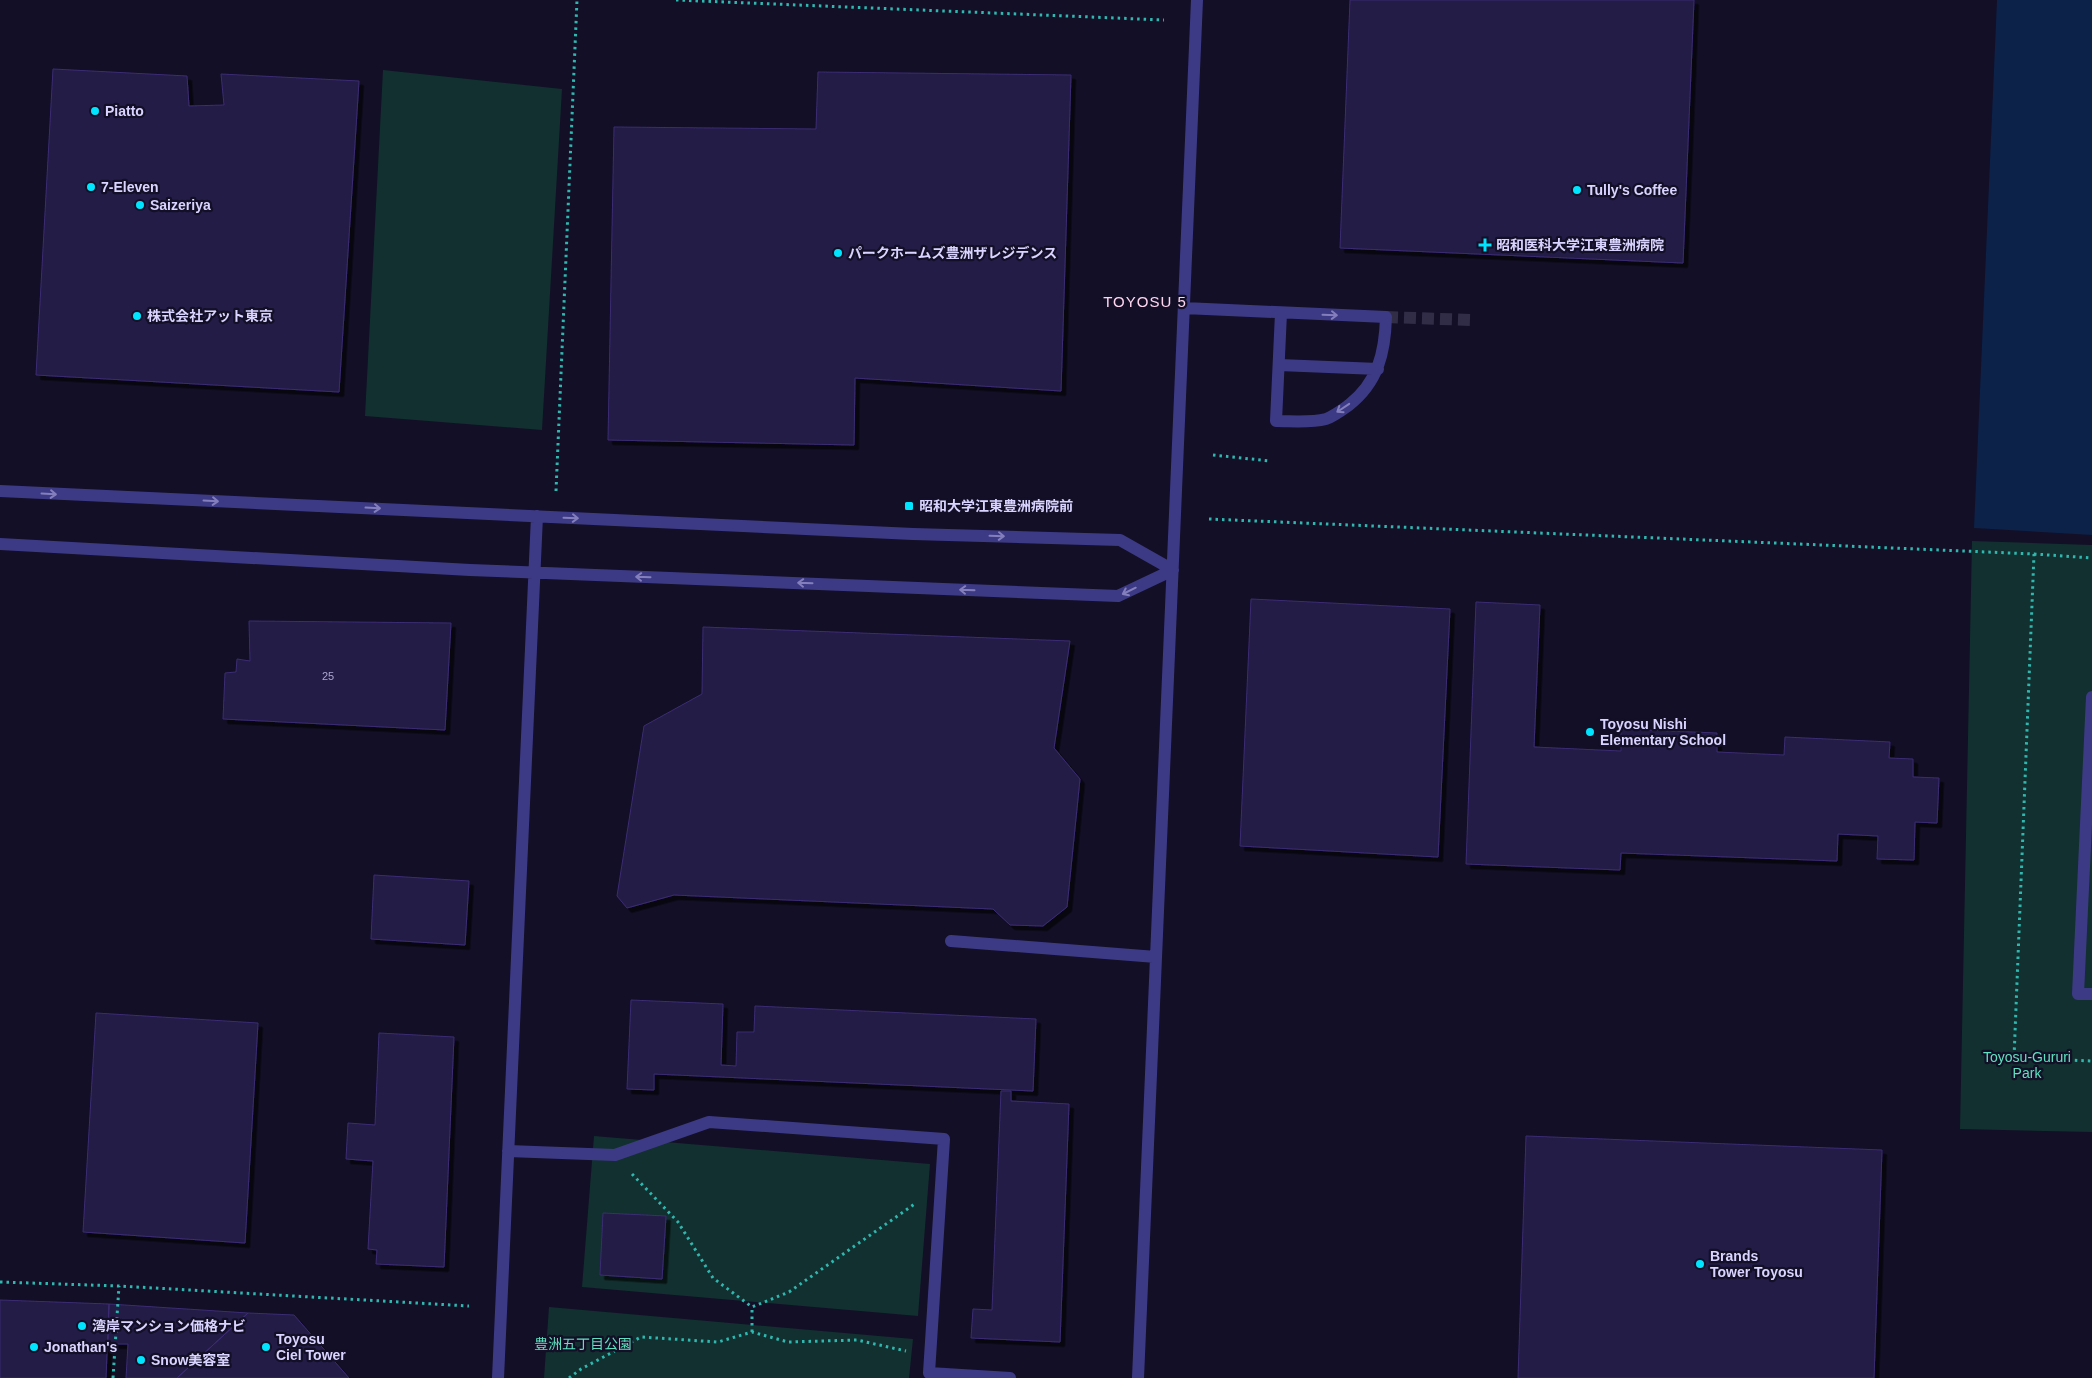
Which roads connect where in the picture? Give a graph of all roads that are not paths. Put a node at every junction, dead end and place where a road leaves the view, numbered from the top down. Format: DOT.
graph roads {
  1 [pos="1197,0"];
  2 [pos="1184,308"];
  3 [pos="1281,313"];
  4 [pos="1279,364"];
  5 [pos="1378,369"];
  6 [pos="0,491"];
  7 [pos="537,516"];
  8 [pos="0,544"];
  9 [pos="1173,570"];
  10 [pos="535,573"];
  11 [pos="2092,697"];
  12 [pos="952,940"];
  13 [pos="1156,957"];
  14 [pos="2092,994"];
  15 [pos="508,1151"];
  16 [pos="498,1378"];
  17 [pos="1010,1378"];
  18 [pos="1138,1378"];
  1 -- 2 [label="street"];
  2 -- 3 [label="street"];
  2 -- 9 [label="street"];
  3 -- 4 [label="street"];
  3 -- 5 [label="street, one-way"];
  4 -- 5 [label="street"];
  5 -- 4 [label="street, one-way"];
  6 -- 7 [label="street, one-way"];
  7 -- 9 [label="street, one-way"];
  7 -- 10 [label="street"];
  8 -- 10 [label="street"];
  9 -- 10 [label="street, one-way"];
  9 -- 13 [label="street"];
  10 -- 15 [label="street"];
  11 -- 14 [label="street"];
  12 -- 13 [label="street"];
  13 -- 18 [label="street"];
  15 -- 16 [label="street"];
  15 -- 17 [label="street"];
}
